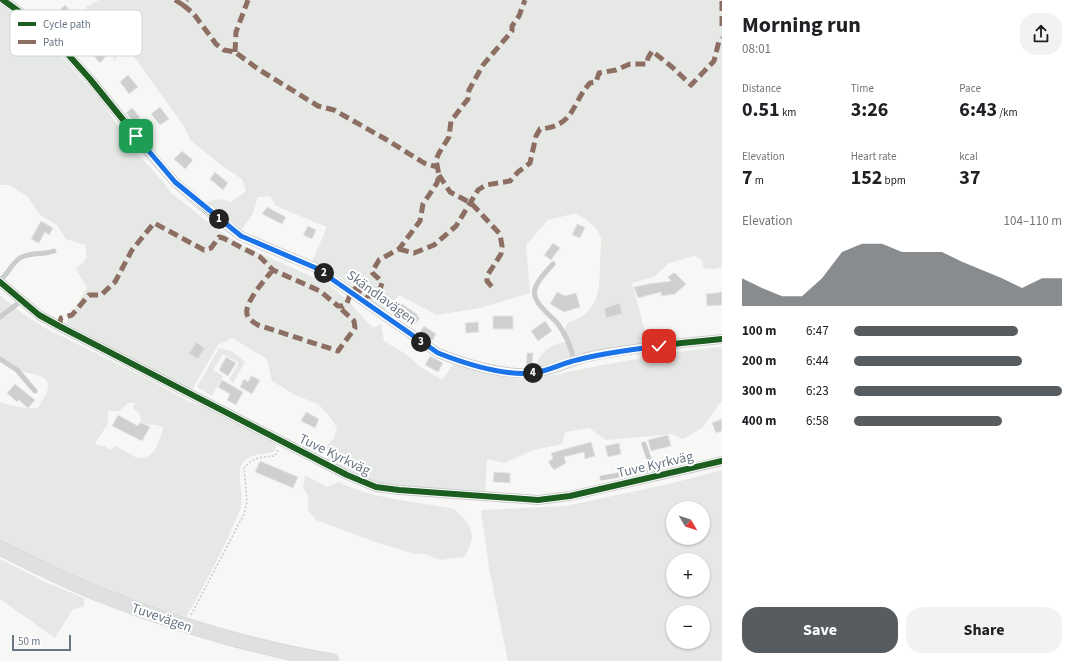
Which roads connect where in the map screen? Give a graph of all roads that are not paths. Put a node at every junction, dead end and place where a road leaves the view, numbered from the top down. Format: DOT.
graph roads {
  1 [pos="3,0"];
  2 [pos="17,10"];
  3 [pos="69,56"];
  4 [pos="54,252"];
  5 [pos="553,264"];
  6 [pos="0,281"];
  7 [pos="21,301"];
  8 [pos="0,317"];
  9 [pos="722,339"];
  10 [pos="0,359"];
  11 [pos="574,360"];
  12 [pos="35,391"];
  13 [pos="644,444"];
  14 [pos="722,461"];
  15 [pos="653,473"];
  16 [pos="602,478"];
  17 [pos="0,548"];
  18 [pos="332,661"];
  1 -- 2 [label="street, Skändlavägen"];
  3 -- 11 [label="street, Skändlavägen"];
  4 -- 6 [label="lane"];
  5 -- 11 [label="lane"];
  6 -- 7 [label="street, Tuve Kyrkväg"];
  7 -- 8 [label="lane"];
  7 -- 15 [label="street, Tuve Kyrkväg"];
  9 -- 11 [label="street, Skändlavägen"];
  10 -- 12 [label="lane"];
  13 -- 15 [label="lane"];
  14 -- 15 [label="street, Tuve Kyrkväg"];
  15 -- 16 [label="lane"];
  17 -- 18 [label="main road, Tuvevägen"];
}
